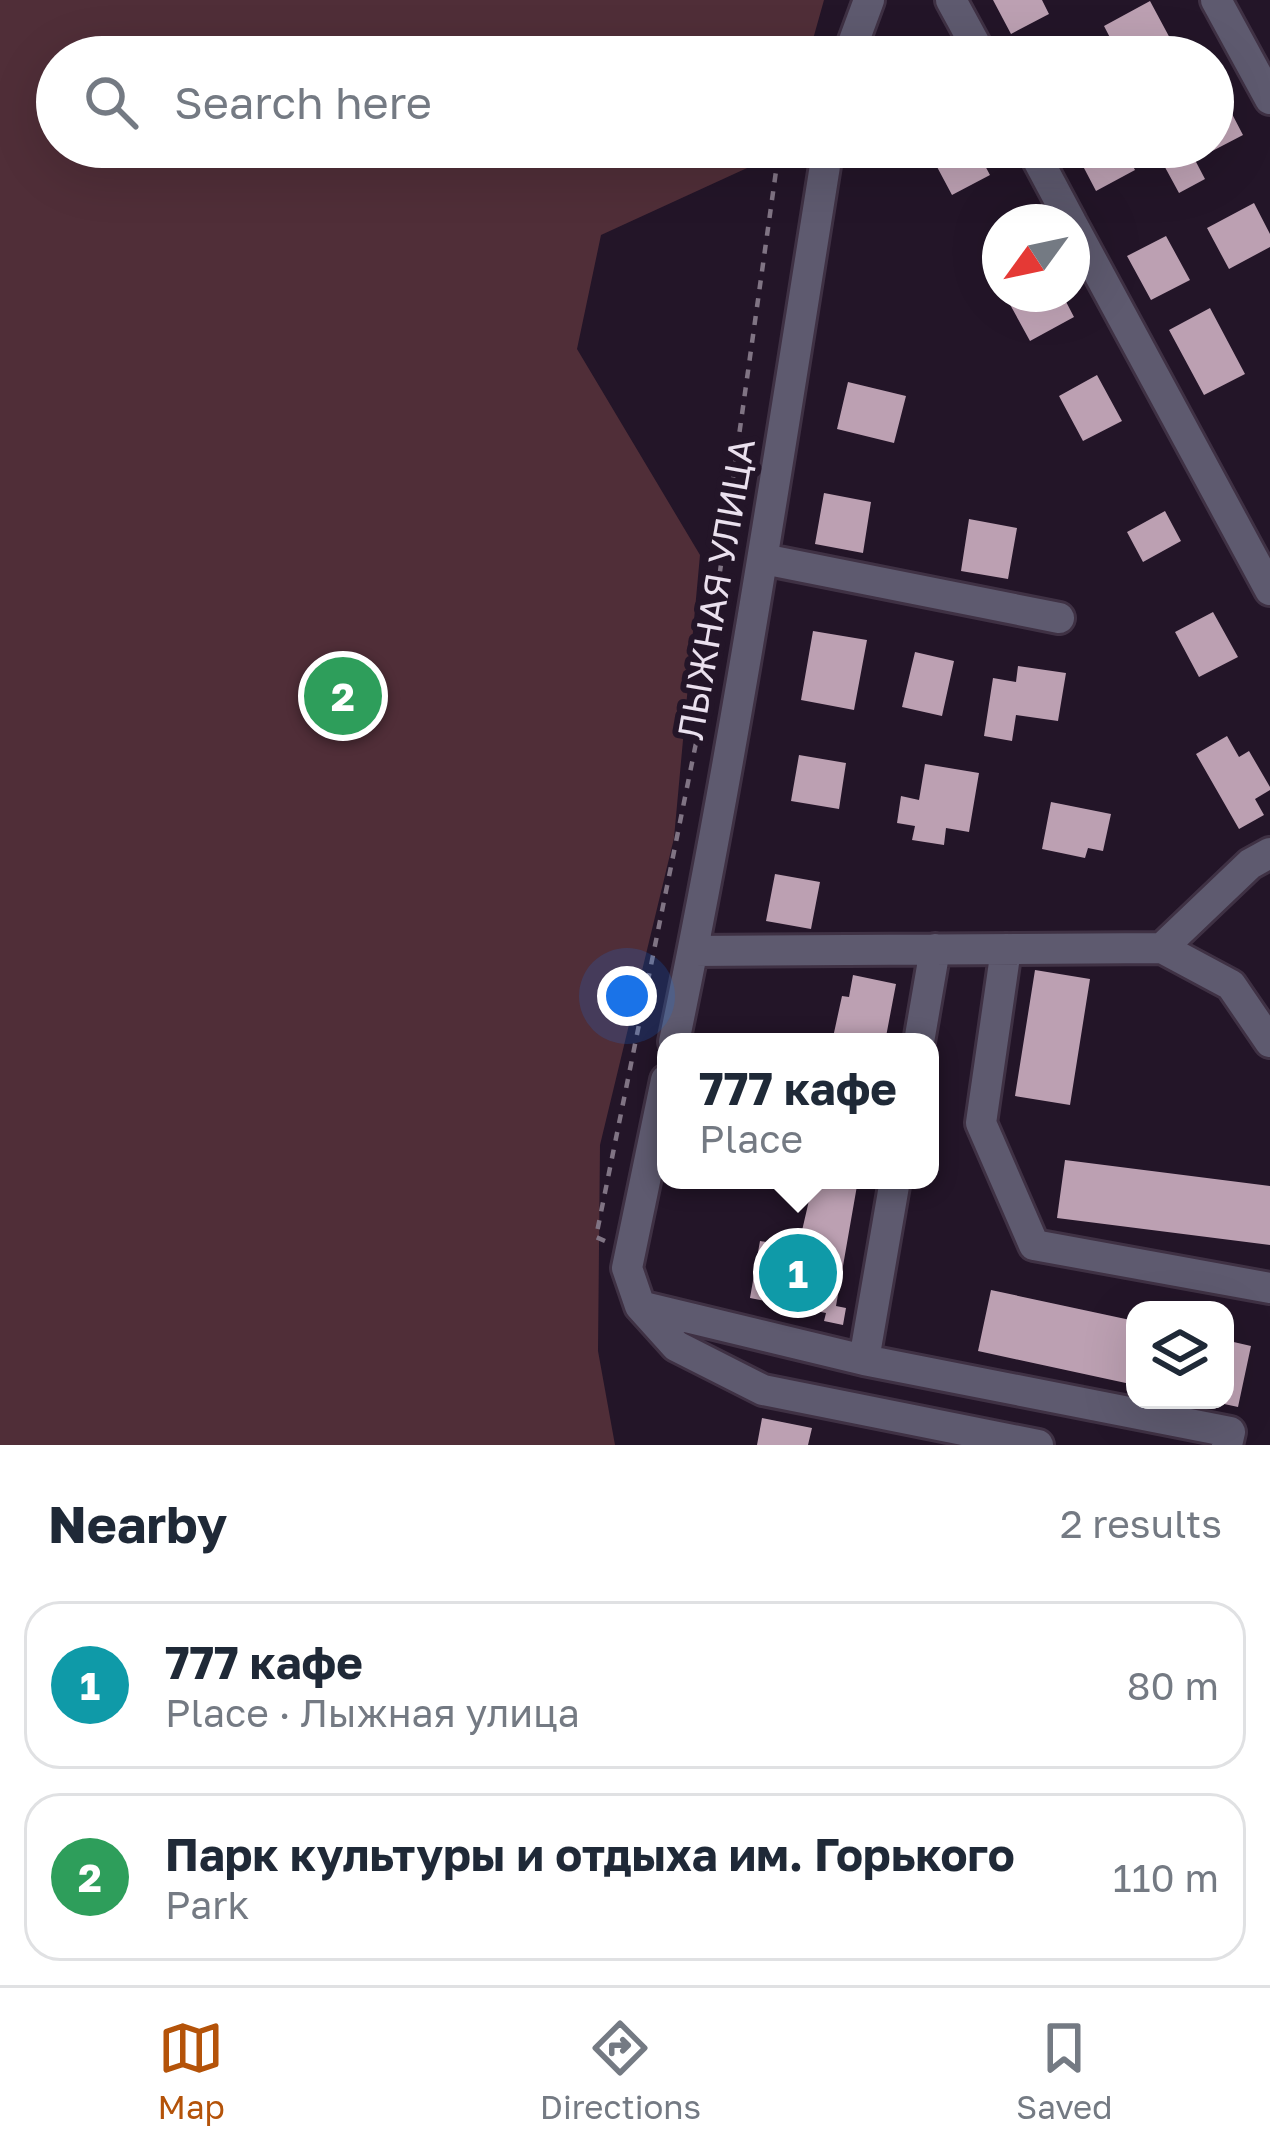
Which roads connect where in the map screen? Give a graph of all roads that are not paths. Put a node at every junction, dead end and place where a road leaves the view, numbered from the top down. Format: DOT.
graph roads {
  1 [pos="869,0"];
  2 [pos="951,0"];
  3 [pos="1216,0"];
  4 [pos="856,36"];
  5 [pos="971,36"];
  6 [pos="1270,99"];
  7 [pos="825,168"];
  8 [pos="1041,168"];
  9 [pos="1061,204"];
  10 [pos="1090,258"];
  11 [pos="763,559"];
  12 [pos="1270,590"];
  13 [pos="1059,618"];
  14 [pos="1270,853"];
  15 [pos="1162,948"];
  16 [pos="935,949"];
  17 [pos="1006,949"];
  18 [pos="693,950"];
  19 [pos="676,1033"];
  20 [pos="921,1033"];
  21 [pos="1270,1042"];
  22 [pos="657,1123"];
  23 [pos="893,1189"];
  24 [pos="1270,1288"];
  25 [pos="640,1306"];
  26 [pos="864,1360"];
  27 [pos="1038,1445"];
  28 [pos="1226,1445"];
  1 -- 4 [label="street"];
  2 -- 5 [label="street"];
  3 -- 6 [label="street"];
  7 -- 11 [label="street, ЛЫЖНАЯ УЛИЦА"];
  8 -- 9 [label="street"];
  10 -- 12 [label="street"];
  11 -- 13 [label="street"];
  11 -- 18 [label="street, ЛЫЖНАЯ УЛИЦА"];
  14 -- 15 [label="street"];
  15 -- 17 [label="street"];
  15 -- 21 [label="street"];
  16 -- 17 [label="street"];
  16 -- 18 [label="street"];
  16 -- 20 [label="street"];
  17 -- 24 [label="street"];
  18 -- 19 [label="street, ЛЫЖНАЯ УЛИЦА"];
  22 -- 25 [label="street"];
  23 -- 26 [label="street"];
  25 -- 26 [label="street"];
  25 -- 27 [label="street"];
  26 -- 28 [label="street"];
}
